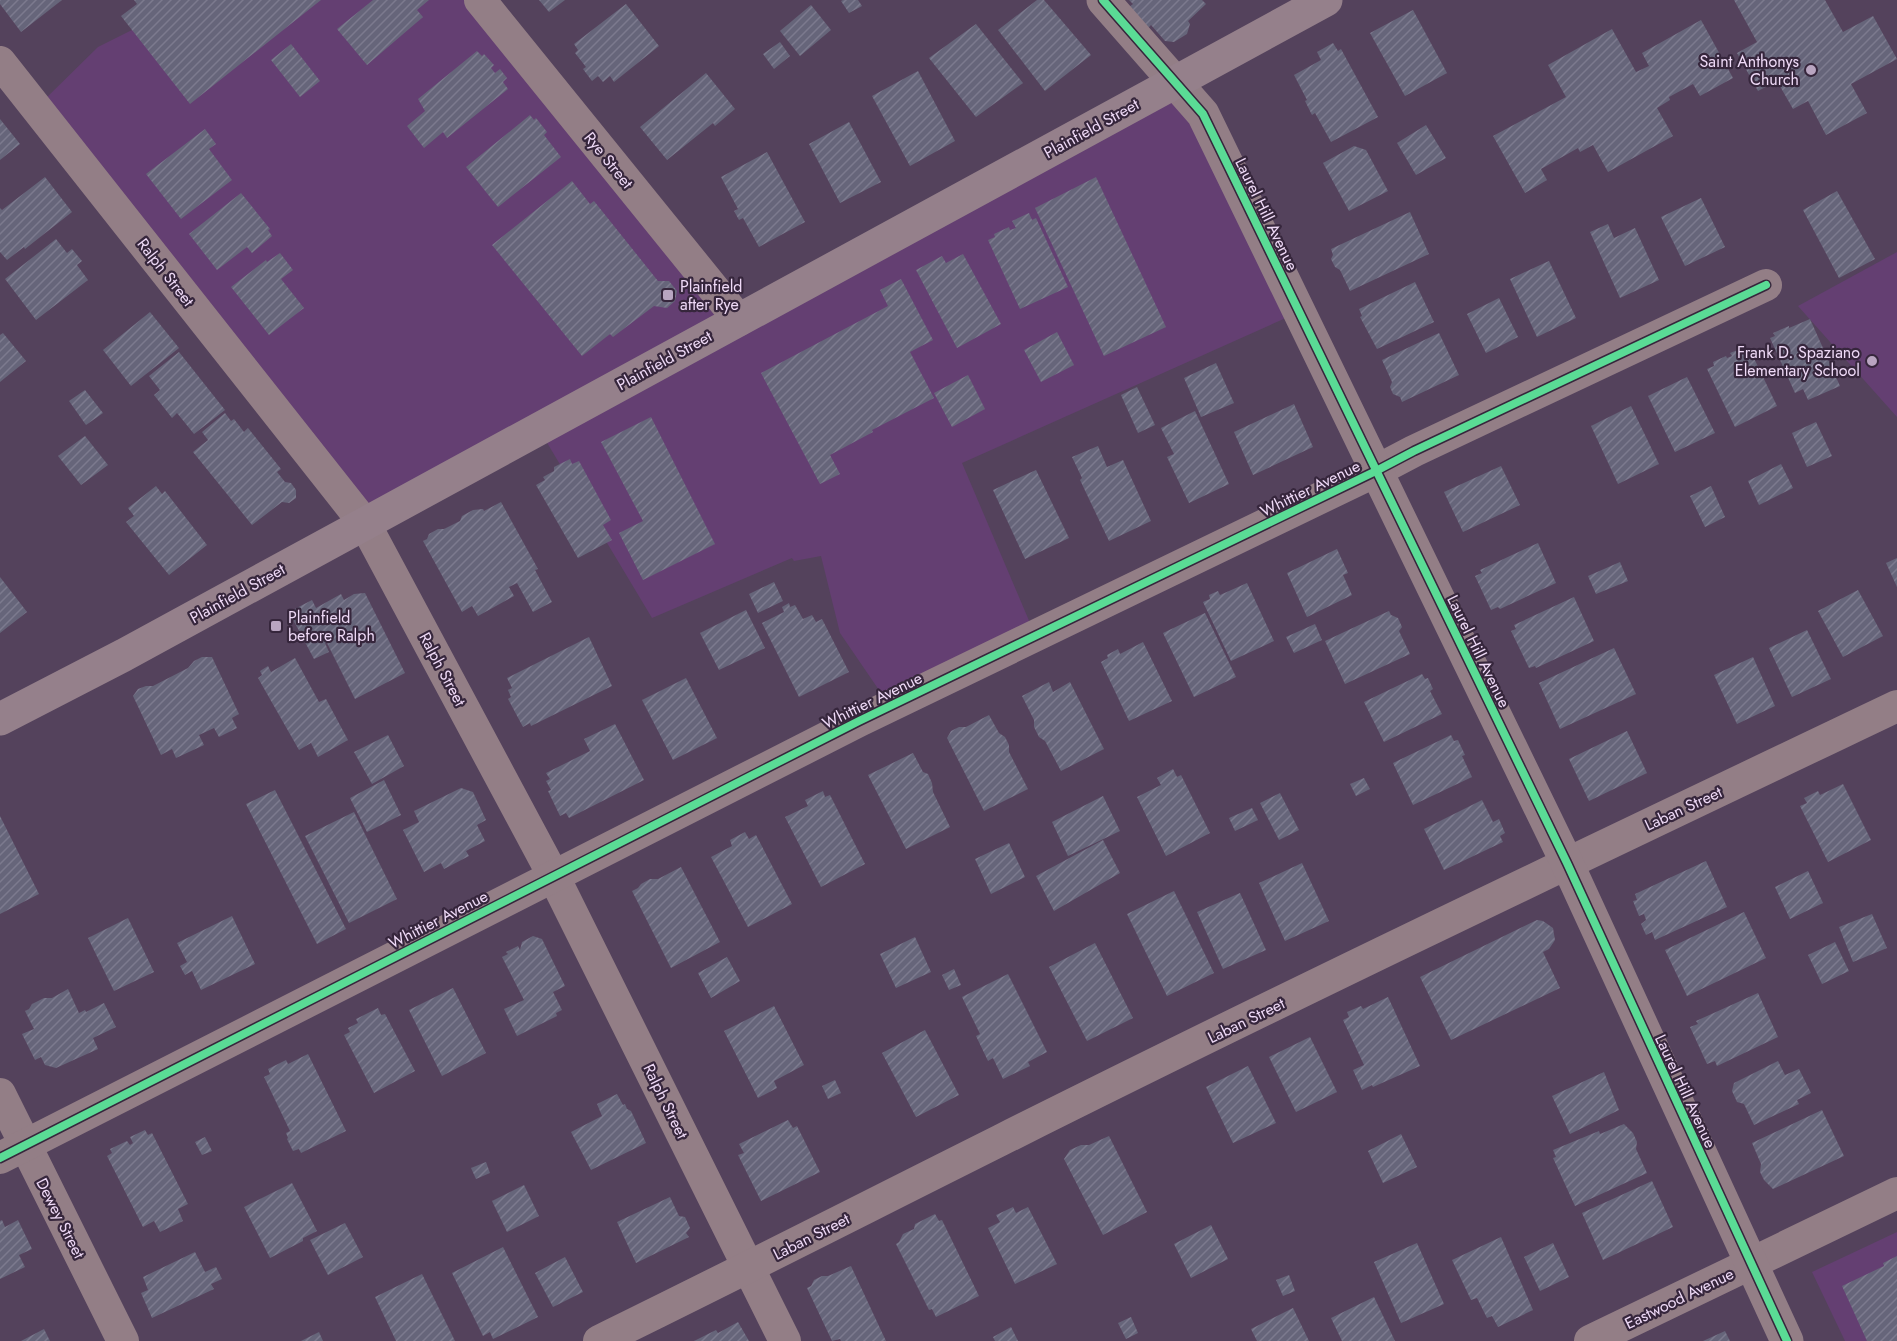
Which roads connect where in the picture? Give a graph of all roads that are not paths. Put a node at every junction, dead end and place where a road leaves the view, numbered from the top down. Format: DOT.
graph roads {
  1 [pos="480,0"];
  2 [pos="1103,0"];
  3 [pos="1326,0"];
  4 [pos="0,62"];
  5 [pos="1176,82"];
  6 [pos="1766,285"];
  7 [pos="738,320"];
  8 [pos="1376,471"];
  9 [pos="365,524"];
  10 [pos="1897,706"];
  11 [pos="0,719"];
  12 [pos="1567,863"];
  13 [pos="554,875"];
  14 [pos="0,1094"];
  15 [pos="12,1152"];
  16 [pos="1897,1193"];
  17 [pos="1750,1263"];
  18 [pos="748,1268"];
  19 [pos="123,1341"];
  20 [pos="599,1341"];
  21 [pos="785,1341"];
  22 [pos="1590,1341"];
  23 [pos="1787,1341"];
  1 -- 7 [label="street, Rye Street"];
  2 -- 5 [label="street, Laurel Hill Avenue"];
  3 -- 5 [label="main road, Plainfield Street"];
  4 -- 9 [label="street, Ralph Street"];
  5 -- 7 [label="main road, Plainfield Street"];
  5 -- 8 [label="street, Laurel Hill Avenue"];
  6 -- 8 [label="street, Whittier Avenue"];
  7 -- 9 [label="main road, Plainfield Street"];
  8 -- 12 [label="street, Laurel Hill Avenue"];
  8 -- 13 [label="street, Whittier Avenue"];
  9 -- 11 [label="main road, Plainfield Street"];
  9 -- 13 [label="street, Ralph Street"];
  10 -- 12 [label="street, Laban Street"];
  12 -- 17 [label="street, Laurel Hill Avenue"];
  12 -- 18 [label="street, Laban Street"];
  13 -- 15 [label="street, Whittier Avenue"];
  13 -- 18 [label="street, Ralph Street"];
  14 -- 15 [label="street, Dewey Street"];
  15 -- 19 [label="street, Dewey Street"];
  16 -- 17 [label="street, Eastwood Avenue"];
  17 -- 22 [label="street, Eastwood Avenue"];
  17 -- 23 [label="street, Laurel Hill Avenue"];
  18 -- 20 [label="street, Laban Street"];
  18 -- 21 [label="street, Ralph Street"];
}
